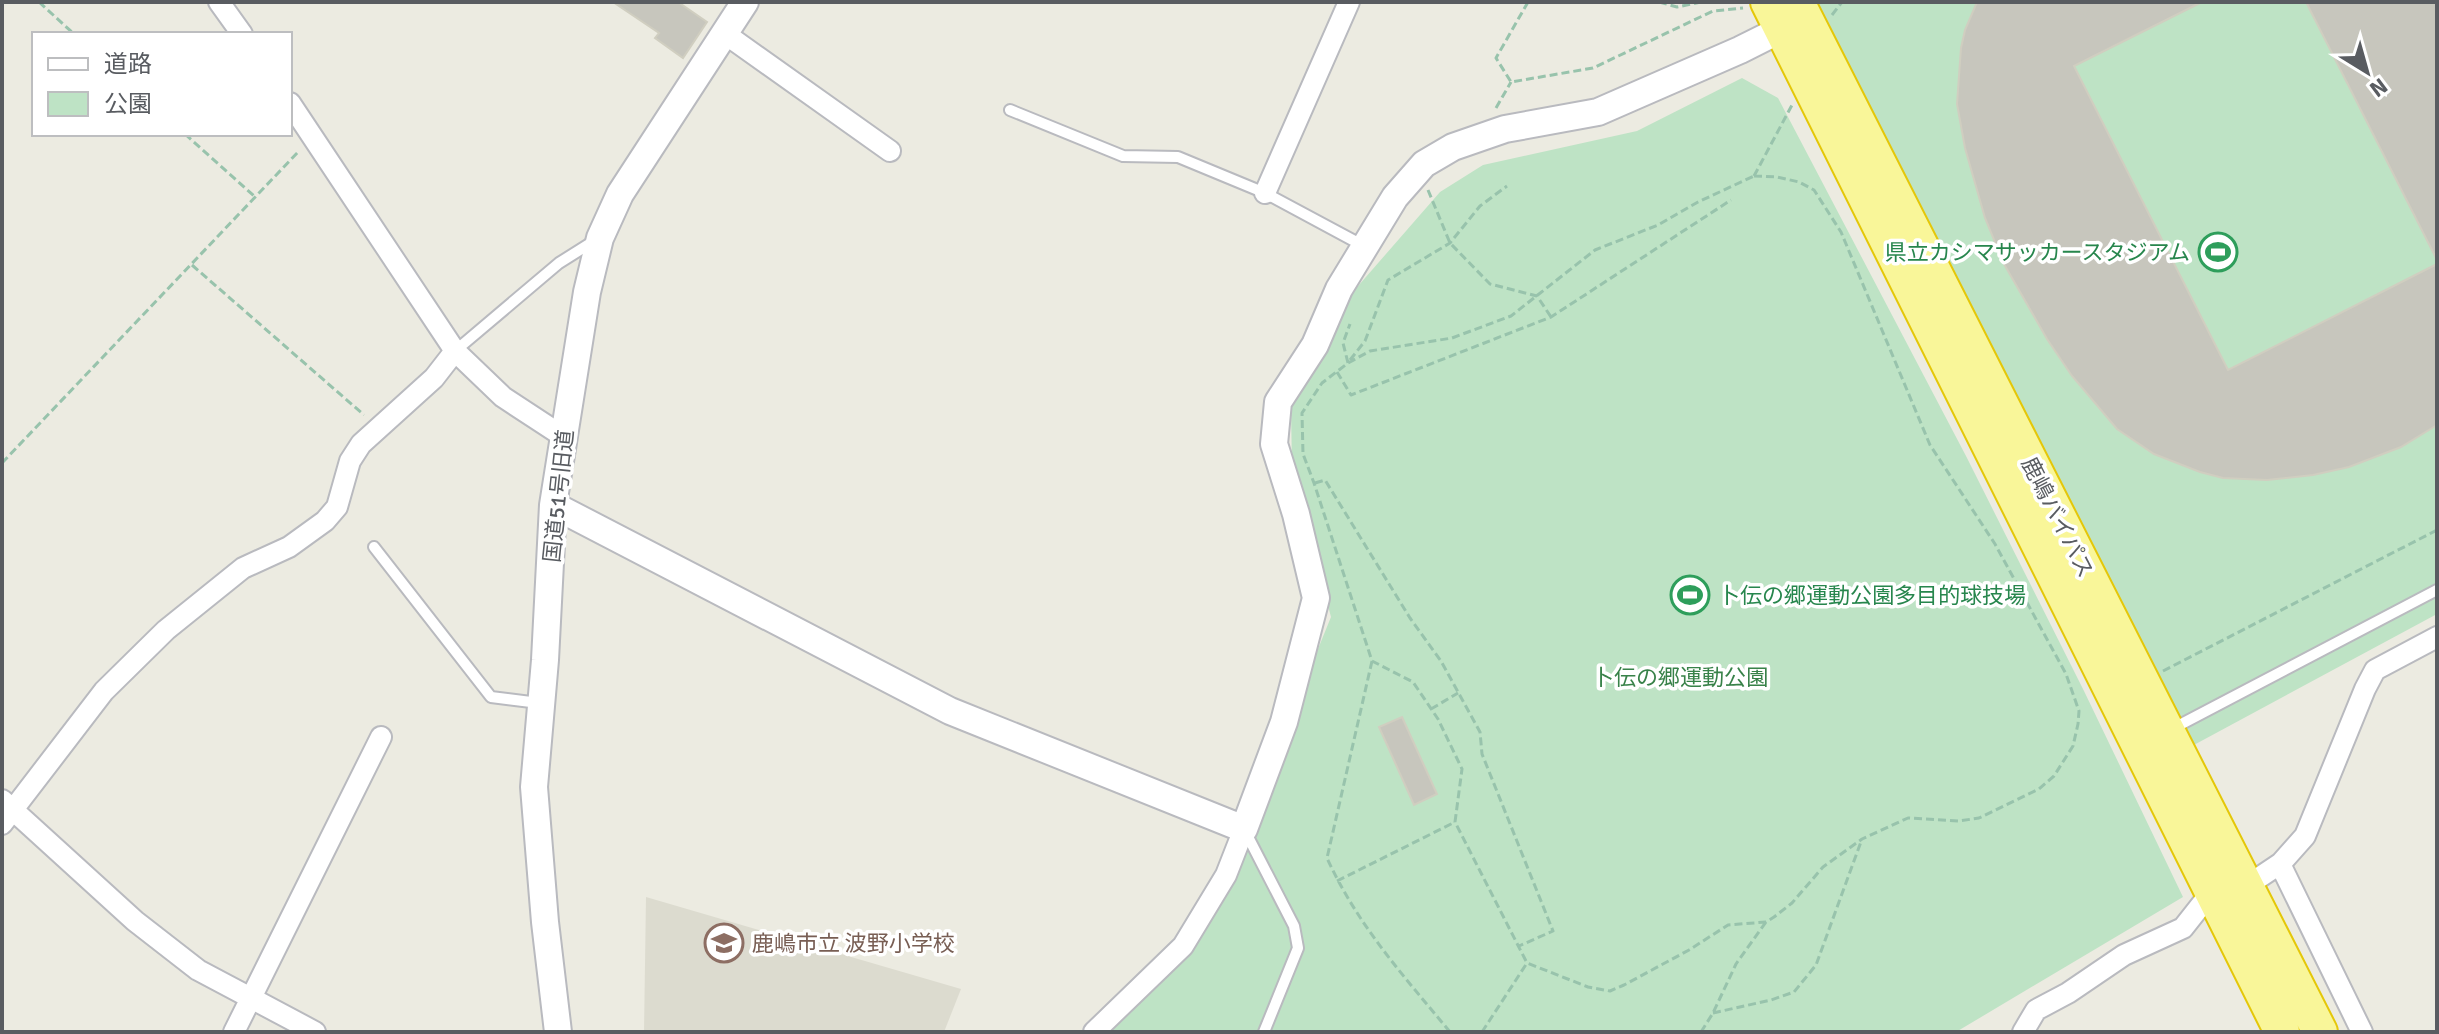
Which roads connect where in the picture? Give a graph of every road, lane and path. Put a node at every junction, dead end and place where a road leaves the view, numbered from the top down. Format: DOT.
graph roads {
  1 [pos="39,2"];
  2 [pos="219,2"];
  3 [pos="1349,2"];
  4 [pos="1528,2"];
  5 [pos="1659,2"];
  6 [pos="1701,2"];
  7 [pos="736,5"];
  8 [pos="1784,11"];
  9 [pos="72,32"];
  10 [pos="241,32"];
  11 [pos="724,33"];
  12 [pos="1511,82"];
  13 [pos="1795,99"];
  14 [pos="292,106"];
  15 [pos="1010,110"];
  16 [pos="1502,118"];
  17 [pos="187,136"];
  18 [pos="312,136"];
  19 [pos="890,151"];
  20 [pos="1754,176"];
  21 [pos="1507,186"];
  22 [pos="1427,187"];
  23 [pos="1265,193"];
  24 [pos="255,197"];
  25 [pos="1731,200"];
  26 [pos="600,238"];
  27 [pos="1450,243"];
  28 [pos="1364,246"];
  29 [pos="191,264"];
  30 [pos="1537,296"];
  31 [pos="1352,315"];
  32 [pos="1551,317"];
  33 [pos="455,351"];
  34 [pos="1348,363"];
  35 [pos="1337,372"];
  36 [pos="379,427"];
  37 [pos="564,437"];
  38 [pos="2,463"];
  39 [pos="1314,483"];
  40 [pos="553,505"];
  41 [pos="2437,530"];
  42 [pos="374,547"];
  43 [pos="2437,590"];
  44 [pos="2437,637"];
  45 [pos="1372,661"];
  46 [pos="2163,672"];
  47 [pos="1458,693"];
  48 [pos="541,703"];
  49 [pos="1431,709"];
  50 [pos="381,737"];
  51 [pos="2153,738"];
  52 [pos="6,811"];
  53 [pos="1455,822"];
  54 [pos="1244,829"];
  55 [pos="1862,839"];
  56 [pos="2280,864"];
  57 [pos="1337,881"];
  58 [pos="2229,889"];
  59 [pos="1766,922"];
  60 [pos="1519,946"];
  61 [pos="1527,963"];
  62 [pos="249,998"];
  63 [pos="1713,1013"];
  64 [pos="234,1032"];
  65 [pos="315,1032"];
  66 [pos="558,1032"];
  67 [pos="1094,1032"];
  68 [pos="1264,1032"];
  69 [pos="1450,1032"];
  70 [pos="1482,1032"];
  71 [pos="1701,1032"];
  72 [pos="2023,1032"];
  73 [pos="2282,1032"];
  74 [pos="2320,1032"];
  75 [pos="2362,1032"];
  1 -- 9 [label="path"];
  2 -- 10 [label="street"];
  3 -- 23 [label="street"];
  4 -- 12 [label="path"];
  5 -- 6 [label="path"];
  7 -- 11 [label="street, 国道51号旧道"];
  8 -- 12 [label="path"];
  8 -- 28 [label="street"];
  8 -- 51 [label="highway, 鹿嶋バイパス"];
  11 -- 19 [label="street"];
  11 -- 26 [label="street, 国道51号旧道"];
  12 -- 16 [label="path"];
  13 -- 20 [label="path"];
  14 -- 18 [label="street"];
  15 -- 23 [label="lane"];
  17 -- 24 [label="path"];
  18 -- 24 [label="path"];
  18 -- 33 [label="street"];
  20 -- 30 [label="path"];
  20 -- 55 [label="path"];
  21 -- 27 [label="path"];
  22 -- 27 [label="path"];
  23 -- 28 [label="lane"];
  24 -- 29 [label="path"];
  25 -- 32 [label="path"];
  26 -- 33 [label="lane"];
  26 -- 37 [label="street, 国道51号旧道"];
  27 -- 30 [label="path"];
  27 -- 34 [label="path"];
  28 -- 54 [label="street"];
  29 -- 36 [label="path"];
  29 -- 38 [label="path"];
  30 -- 32 [label="path"];
  30 -- 34 [label="path"];
  31 -- 34 [label="path"];
  32 -- 35 [label="path"];
  33 -- 36 [label="street"];
  33 -- 37 [label="street"];
  34 -- 35 [label="path"];
  35 -- 39 [label="path"];
  36 -- 52 [label="street"];
  37 -- 40 [label="street, 国道51号旧道"];
  39 -- 45 [label="path"];
  39 -- 47 [label="path"];
  40 -- 48 [label="street, 国道51号旧道"];
  40 -- 54 [label="street"];
  41 -- 46 [label="path"];
  42 -- 48 [label="lane"];
  43 -- 51 [label="lane"];
  44 -- 56 [label="street"];
  45 -- 49 [label="path"];
  45 -- 57 [label="path"];
  47 -- 49 [label="path"];
  47 -- 60 [label="path"];
  48 -- 66 [label="street, 国道51号旧道"];
  49 -- 53 [label="path"];
  50 -- 62 [label="street"];
  51 -- 58 [label="highway, 鹿嶋バイパス"];
  52 -- 62 [label="street"];
  53 -- 57 [label="path"];
  53 -- 60 [label="path"];
  54 -- 67 [label="street"];
  54 -- 68 [label="lane"];
  55 -- 59 [label="path"];
  55 -- 63 [label="path"];
  56 -- 58 [label="street"];
  56 -- 75 [label="street"];
  57 -- 69 [label="path"];
  58 -- 72 [label="street"];
  58 -- 73 [label="highway, 鹿嶋バイパス"];
  58 -- 74 [label="highway, 鹿嶋バイパス"];
  59 -- 61 [label="path"];
  59 -- 63 [label="path"];
  60 -- 61 [label="path"];
  61 -- 70 [label="path"];
  62 -- 64 [label="street"];
  62 -- 65 [label="street"];
  63 -- 71 [label="path"];
}
